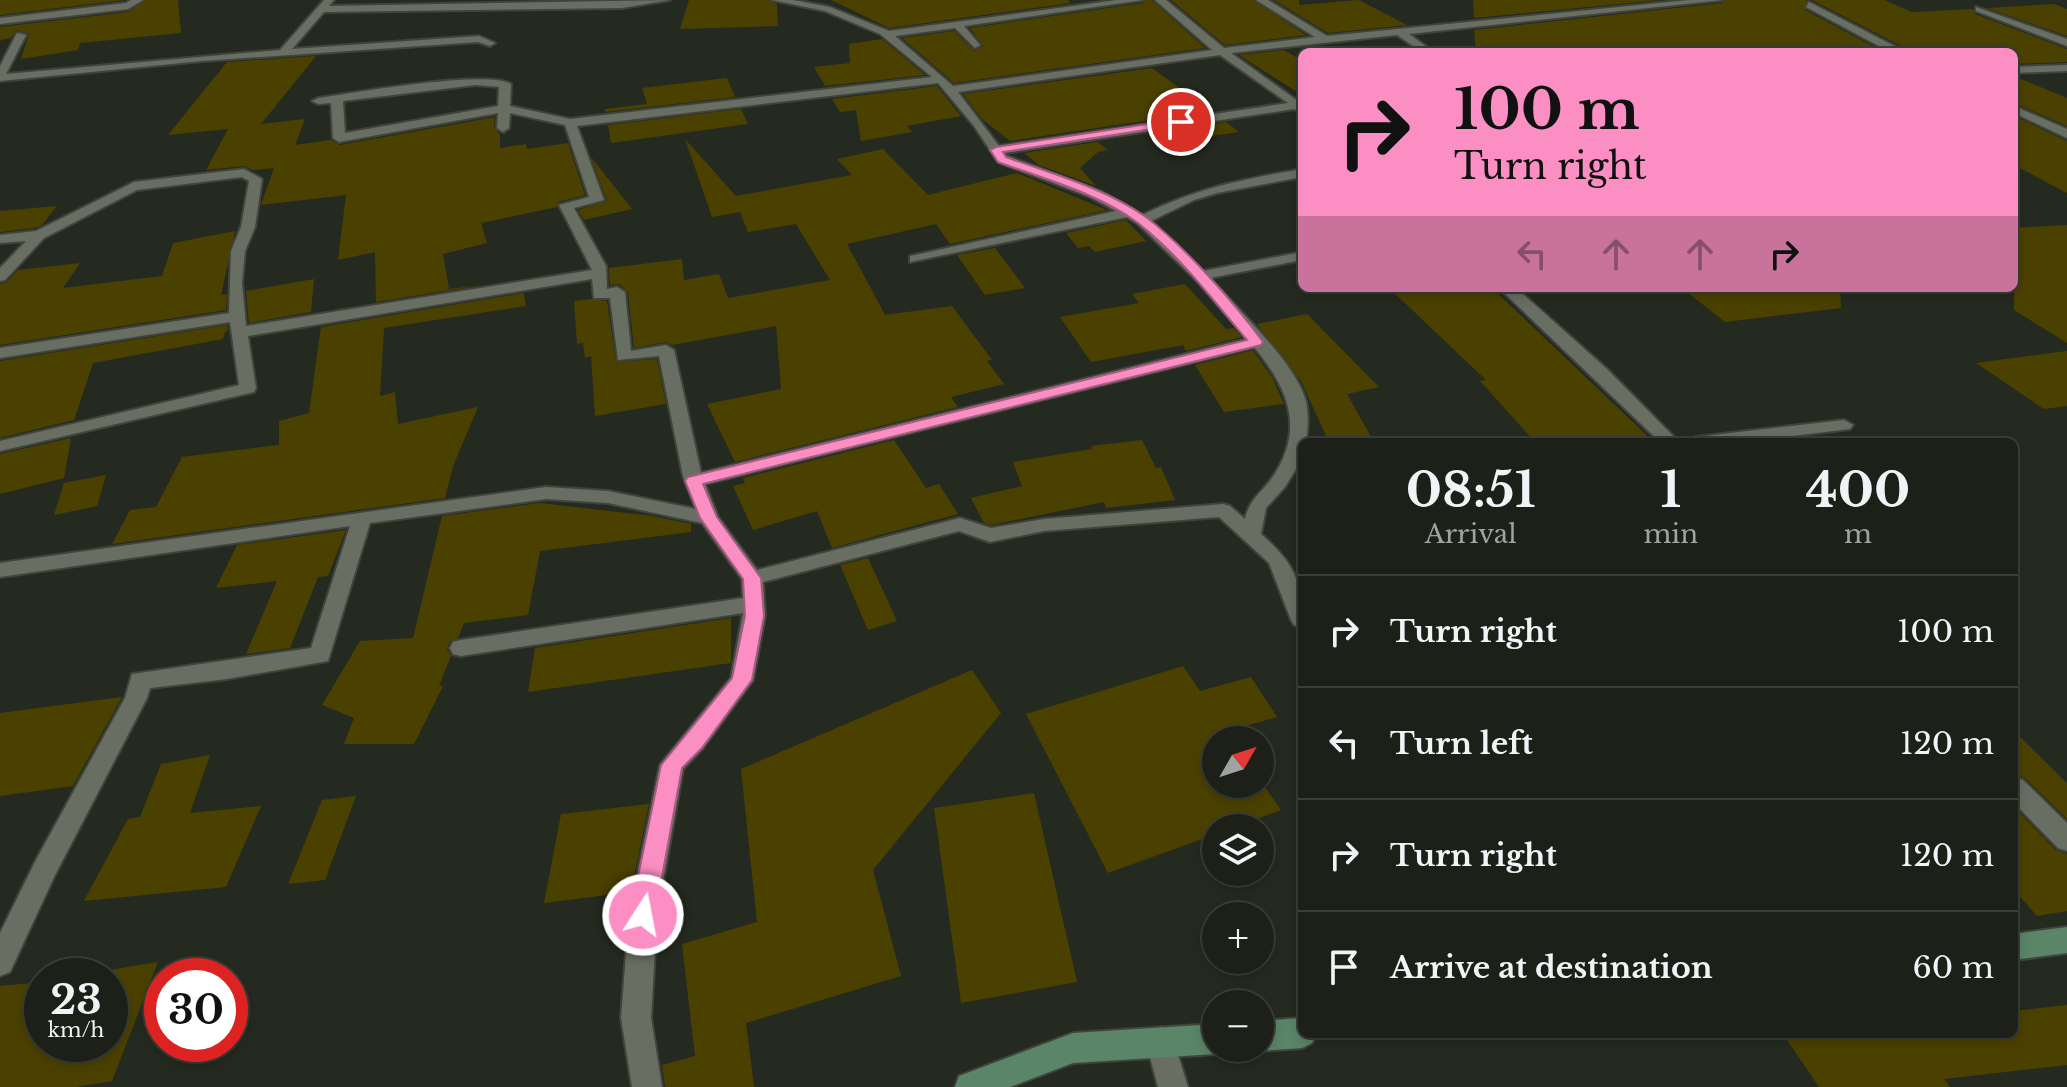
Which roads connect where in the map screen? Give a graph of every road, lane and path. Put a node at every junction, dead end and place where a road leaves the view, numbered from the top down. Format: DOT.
graph roads {
  1 [pos="138,0"];
  2 [pos="665,0"];
  3 [pos="777,0"];
  4 [pos="1138,0"];
  5 [pos="1160,0"];
  6 [pos="1261,0"];
  7 [pos="1717,0"];
  8 [pos="794,1"];
  9 [pos="325,5"];
  10 [pos="1809,5"];
  11 [pos="1979,9"];
  12 [pos="0,21"];
  13 [pos="956,23"];
  14 [pos="1397,31"];
  15 [pos="887,34"];
  16 [pos="21,35"];
  17 [pos="1325,39"];
  18 [pos="490,43"];
  19 [pos="2067,43"];
  20 [pos="975,45"];
  21 [pos="1423,48"];
  22 [pos="1890,48"];
  23 [pos="1221,51"];
  24 [pos="283,52"];
  25 [pos="2067,68"];
  26 [pos="2018,70"];
  27 [pos="0,77"];
  28 [pos="941,79"];
  29 [pos="951,90"];
  30 [pos="337,99"];
  31 [pos="318,101"];
  32 [pos="1298,107"];
  33 [pos="505,108"];
  34 [pos="1298,108"];
  35 [pos="2018,111"];
  36 [pos="570,123"];
  37 [pos="503,128"];
  38 [pos="2067,134"];
  39 [pos="996,150"];
  40 [pos="1298,174"];
  41 [pos="1135,216"];
  42 [pos="39,235"];
  43 [pos="0,239"];
  44 [pos="1298,257"];
  45 [pos="915,259"];
  46 [pos="597,274"];
  47 [pos="1199,276"];
  48 [pos="0,277"];
  49 [pos="1511,292"];
  50 [pos="239,324"];
  51 [pos="1256,342"];
  52 [pos="0,353"];
  53 [pos="1844,425"];
  54 [pos="1666,438"];
  55 [pos="1731,438"];
  56 [pos="0,446"];
  57 [pos="694,481"];
  58 [pos="362,518"];
  59 [pos="709,518"];
  60 [pos="1251,536"];
  61 [pos="0,570"];
  62 [pos="753,591"];
  63 [pos="1298,610"];
  64 [pos="461,648"];
  65 [pos="2018,791"];
  66 [pos="2067,840"];
  67 [pos="2065,942"];
  68 [pos="2018,947"];
  69 [pos="0,963"];
  70 [pos="1298,1033"];
  71 [pos="1274,1035"];
  72 [pos="1202,1040"];
  73 [pos="1161,1042"];
  74 [pos="647,1087"];
  75 [pos="970,1087"];
  76 [pos="1173,1087"];
  1 -- 12 [label="street"];
  2 -- 9 [label="street"];
  3 -- 8 [label="street"];
  4 -- 13 [label="street"];
  5 -- 23 [label="street"];
  6 -- 17 [label="street"];
  7 -- 14 [label="street"];
  8 -- 15 [label="street"];
  9 -- 24 [label="street"];
  10 -- 22 [label="street"];
  11 -- 19 [label="street"];
  13 -- 15 [label="street"];
  13 -- 20 [label="street"];
  14 -- 17 [label="street"];
  14 -- 21 [label="street"];
  15 -- 28 [label="street"];
  16 -- 27 [label="street"];
  17 -- 23 [label="street"];
  18 -- 24 [label="street"];
  23 -- 29 [label="street"];
  23 -- 32 [label="street"];
  24 -- 27 [label="street"];
  25 -- 26 [label="street"];
  28 -- 29 [label="street"];
  28 -- 36 [label="street"];
  29 -- 39 [label="street"];
  30 -- 31 [label="street"];
  30 -- 33 [label="street"];
  30 -- 33 [label="street"];
  33 -- 36 [label="street"];
  33 -- 37 [label="street"];
  34 -- 39 [label="street"];
  35 -- 38 [label="street"];
  36 -- 46 [label="street"];
  39 -- 41 [label="street"];
  40 -- 41 [label="street"];
  41 -- 45 [label="street"];
  41 -- 47 [label="street"];
  42 -- 43 [label="street"];
  42 -- 48 [label="street"];
  42 -- 50 [label="street"];
  44 -- 47 [label="street"];
  46 -- 50 [label="street"];
  46 -- 57 [label="street"];
  47 -- 51 [label="street"];
  49 -- 54 [label="street"];
  50 -- 52 [label="street"];
  50 -- 56 [label="street"];
  51 -- 57 [label="street"];
  51 -- 60 [label="street"];
  53 -- 55 [label="street"];
  57 -- 59 [label="street"];
  58 -- 59 [label="street"];
  58 -- 61 [label="street"];
  58 -- 69 [label="street"];
  59 -- 62 [label="street"];
  60 -- 62 [label="street"];
  60 -- 63 [label="street"];
  62 -- 64 [label="street"];
  62 -- 74 [label="street"];
  65 -- 66 [label="street"];
  67 -- 68 [label="street"];
  70 -- 71 [label="street"];
  72 -- 73 [label="street"];
  73 -- 75 [label="street"];
  73 -- 76 [label="street"];
}
